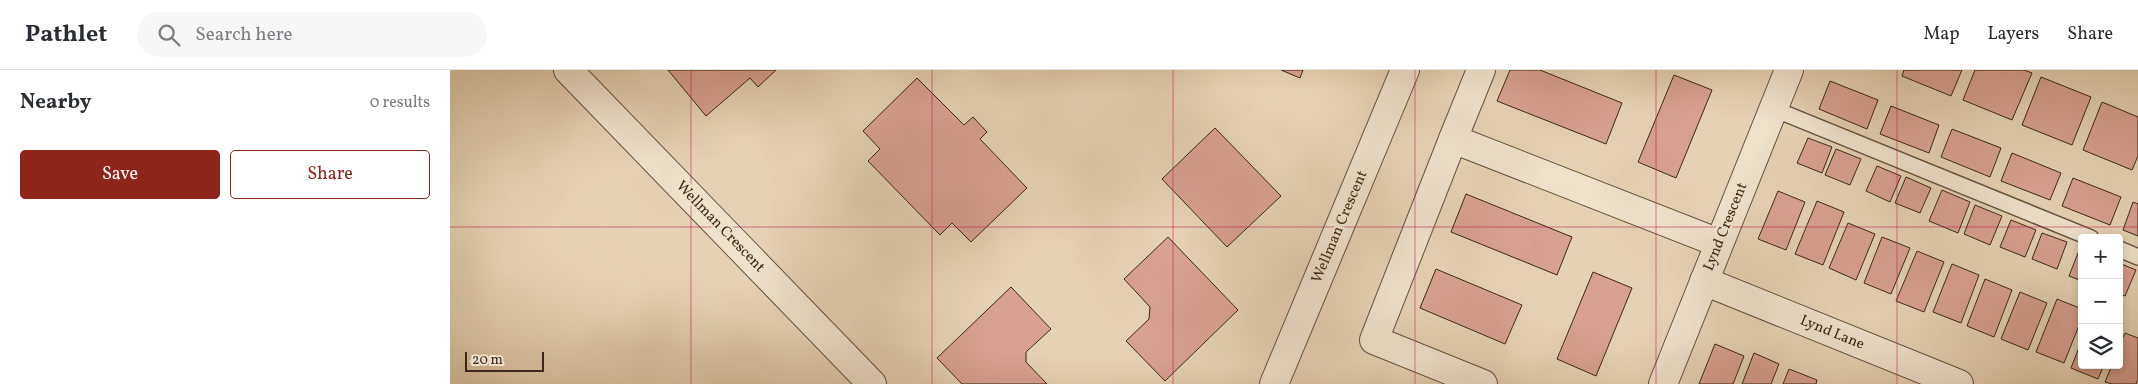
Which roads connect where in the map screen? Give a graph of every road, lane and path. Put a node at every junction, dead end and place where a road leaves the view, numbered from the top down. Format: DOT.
graph roads {
  1 [pos="568,70"];
  2 [pos="1406,70"];
  3 [pos="1481,70"];
  4 [pos="1789,70"];
  5 [pos="1774,108"];
  6 [pos="1453,139"];
  7 [pos="2082,234"];
  8 [pos="1719,243"];
  9 [pos="2123,251"];
  10 [pos="2138,257"];
  11 [pos="1704,281"];
  12 [pos="872,384"];
  13 [pos="1274,384"];
  14 [pos="1483,384"];
  15 [pos="1663,384"];
  16 [pos="1959,384"];
  1 -- 12 [label="street, Wellman Crescent"];
  2 -- 13 [label="street, Wellman Crescent"];
  3 -- 6 [label="street"];
  4 -- 5 [label="street, Lynd Crescent"];
  5 -- 7 [label="lane"];
  5 -- 8 [label="street, Lynd Crescent"];
  6 -- 8 [label="street"];
  6 -- 14 [label="street"];
  8 -- 11 [label="street, Lynd Crescent"];
  9 -- 10 [label="lane"];
  11 -- 15 [label="street, Lynd Crescent"];
  11 -- 16 [label="street, Lynd Lane"];
}
